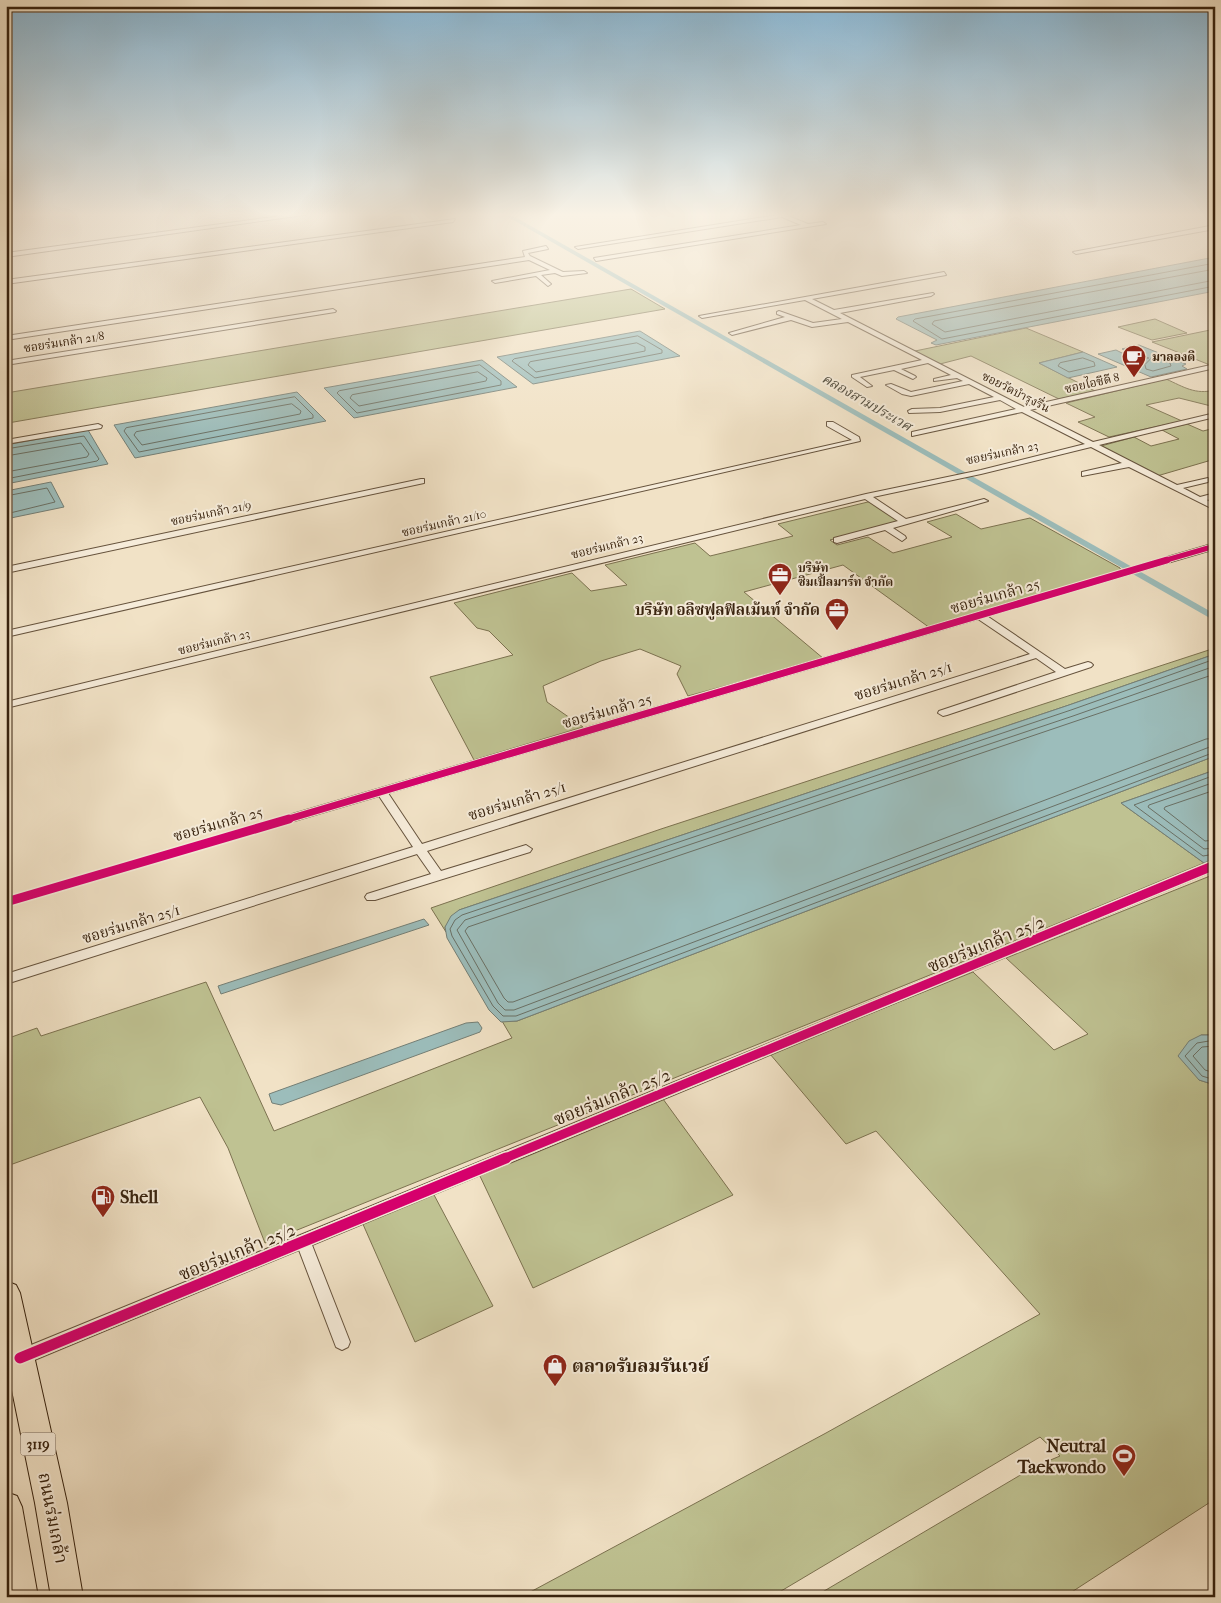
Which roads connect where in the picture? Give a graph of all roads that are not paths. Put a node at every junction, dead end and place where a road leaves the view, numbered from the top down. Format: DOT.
graph roads {
  1 [pos="335,288"];
  2 [pos="866,288"];
  3 [pos="786,293"];
  4 [pos="931,294"];
  5 [pos="803,299"];
  6 [pos="332,311"];
  7 [pos="834,312"];
  8 [pos="870,312"];
  9 [pos="780,313"];
  10 [pos="702,316"];
  11 [pos="790,318"];
  12 [pos="845,318"];
  13 [pos="732,333"];
  14 [pos="6,338"];
  15 [pos="929,361"];
  16 [pos="6,363"];
  17 [pos="1215,366"];
  18 [pos="895,368"];
  19 [pos="958,376"];
  20 [pos="912,377"];
  21 [pos="936,380"];
  22 [pos="970,382"];
  23 [pos="889,385"];
  24 [pos="869,386"];
  25 [pos="1001,398"];
  26 [pos="1026,410"];
  27 [pos="912,411"];
  28 [pos="1215,415"];
  29 [pos="830,424"];
  30 [pos="98,426"];
  31 [pos="915,434"];
  32 [pos="6,442"];
  33 [pos="1093,445"];
  34 [pos="1130,464"];
  35 [pos="1086,474"];
  36 [pos="1206,480"];
  37 [pos="421,481"];
  38 [pos="1176,488"];
  39 [pos="1215,495"];
  40 [pos="866,496"];
  41 [pos="1200,500"];
  42 [pos="984,502"];
  43 [pos="1215,508"];
  44 [pos="906,522"];
  45 [pos="886,527"];
  46 [pos="902,538"];
  47 [pos="837,540"];
  48 [pos="1215,546"];
  49 [pos="6,570"];
  50 [pos="979,615"];
  51 [pos="6,634"];
  52 [pos="1037,655"];
  53 [pos="1088,665"];
  54 [pos="1064,673"];
  55 [pos="6,705"];
  56 [pos="943,713"];
  57 [pos="380,791"];
  58 [pos="418,849"];
  59 [pos="526,849"];
  60 [pos="1215,865"];
  61 [pos="437,875"];
  62 [pos="371,897"];
  63 [pos="6,902"];
  64 [pos="6,978"];
  65 [pos="303,1241"];
  66 [pos="6,1293"];
  67 [pos="342,1342"];
  68 [pos="20,1358"];
  69 [pos="6,1507"];
  70 [pos="22,1597"];
  71 [pos="67,1597"];
  1 -- 14 [label="street"];
  2 -- 5 [label="street"];
  3 -- 5 [label="street, ซอยวัดบำรุงรื่น"];
  4 -- 7 [label="street"];
  5 -- 7 [label="street, ซอยวัดบำรุงรื่น"];
  5 -- 10 [label="street"];
  6 -- 16 [label="street, ซอยร่มเกล้า 21/8"];
  7 -- 12 [label="street, ซอยวัดบำรุงรื่น"];
  8 -- 12 [label="street"];
  9 -- 11 [label="street"];
  11 -- 12 [label="street"];
  11 -- 13 [label="street"];
  12 -- 15 [label="street, ซอยวัดบำรุงรื่น"];
  15 -- 18 [label="street"];
  15 -- 19 [label="street, ซอยวัดบำรุงรื่น"];
  17 -- 26 [label="street, ซอยไอซีดี 8"];
  18 -- 20 [label="street"];
  18 -- 24 [label="street"];
  19 -- 21 [label="street"];
  19 -- 22 [label="street, ซอยวัดบำรุงรื่น"];
  22 -- 23 [label="street"];
  22 -- 25 [label="street, ซอยวัดบำรุงรื่น"];
  25 -- 26 [label="street, ซอยวัดบำรุงรื่น"];
  25 -- 27 [label="street"];
  26 -- 31 [label="street, ซอยไอซีดี 8"];
  26 -- 33 [label="street, ซอยวัดบำรุงรื่น"];
  28 -- 33 [label="street, ซอยร่มเกล้า 23"];
  29 -- 51 [label="street, ซอยร่มเกล้า 21/10"];
  30 -- 32 [label="street"];
  33 -- 34 [label="street, ซอยวัดบำรุงรื่น"];
  33 -- 40 [label="street, ซอยร่มเกล้า 23"];
  34 -- 35 [label="street"];
  34 -- 38 [label="street, ซอยวัดบำรุงรื่น"];
  36 -- 38 [label="street"];
  37 -- 49 [label="street, ซอยร่มเกล้า 21/9"];
  38 -- 41 [label="street, ซอยวัดบำรุงรื่น"];
  39 -- 41 [label="street"];
  40 -- 44 [label="street"];
  40 -- 55 [label="street, ซอยร่มเกล้า 23"];
  41 -- 43 [label="street, ซอยวัดบำรุงรื่น"];
  42 -- 44 [label="street"];
  44 -- 45 [label="street"];
  45 -- 46 [label="street"];
  45 -- 47 [label="street"];
  48 -- 50 [label="street, ซอยร่มเกล้า 25"];
  50 -- 52 [label="street"];
  50 -- 57 [label="street, ซอยร่มเกล้า 25"];
  52 -- 54 [label="street"];
  52 -- 58 [label="street, ซอยร่มเกล้า 25/1"];
  53 -- 54 [label="street"];
  54 -- 56 [label="street"];
  57 -- 58 [label="street"];
  57 -- 63 [label="street, ซอยร่มเกล้า 25"];
  58 -- 61 [label="street"];
  58 -- 64 [label="street, ซอยร่มเกล้า 25/1"];
  59 -- 61 [label="street"];
  60 -- 65 [label="street, ซอยร่มเกล้า 25/2"];
  61 -- 62 [label="street"];
  65 -- 67 [label="street"];
  65 -- 68 [label="street, ซอยร่มเกล้า 25/2"];
  66 -- 68 [label="main road, ถนนร่มเกล้า / 3119"];
  68 -- 71 [label="main road, ถนนร่มเกล้า / 3119"];
  69 -- 70 [label="main road"];
}
